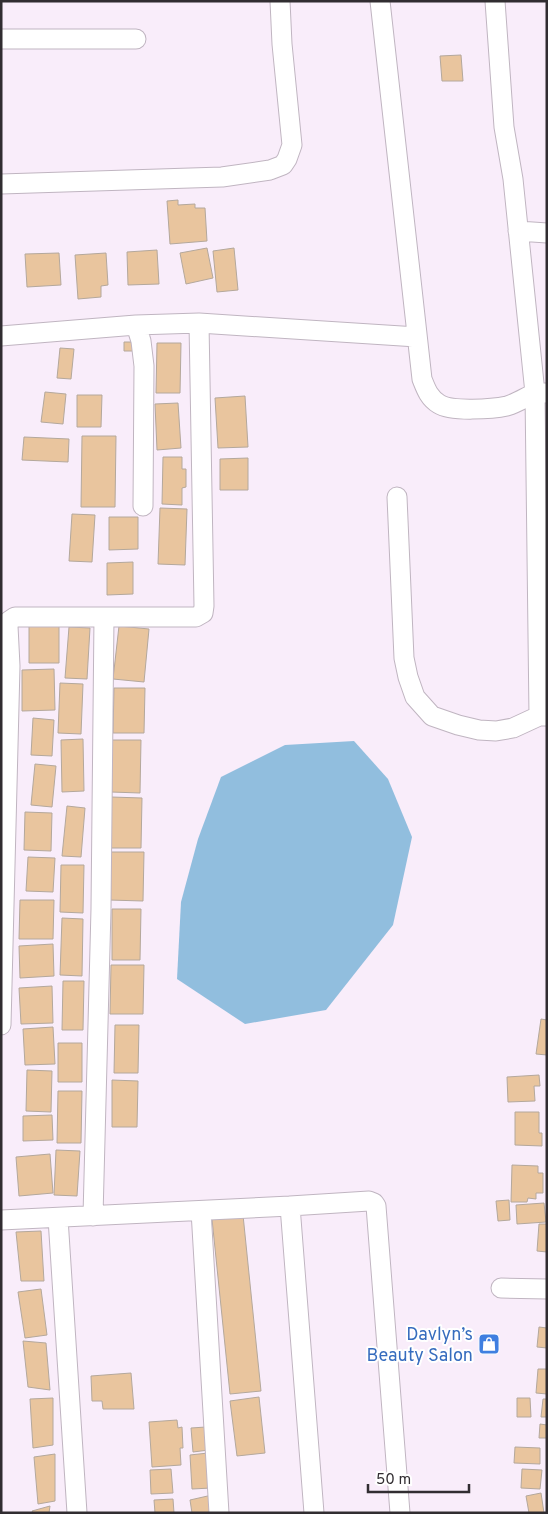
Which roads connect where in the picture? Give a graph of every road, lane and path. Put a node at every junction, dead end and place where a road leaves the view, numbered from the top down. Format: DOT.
graph roads {
  1 [pos="280,1"];
  2 [pos="380,1"];
  3 [pos="495,1"];
  4 [pos="1,39"];
  5 [pos="136,39"];
  6 [pos="1,184"];
  7 [pos="518,231"];
  8 [pos="547,233"];
  9 [pos="199,323"];
  10 [pos="136,325"];
  11 [pos="1,336"];
  12 [pos="417,337"];
  13 [pos="541,393"];
  14 [pos="397,497"];
  15 [pos="143,506"];
  16 [pos="104,617"];
  17 [pos="6,666"];
  18 [pos="543,716"];
  19 [pos="1,1025"];
  20 [pos="290,1206"];
  21 [pos="201,1211"];
  22 [pos="94,1216"];
  23 [pos="58,1218"];
  24 [pos="1,1220"];
  25 [pos="501,1288"];
  26 [pos="547,1289"];
  27 [pos="76,1513"];
  28 [pos="219,1513"];
  29 [pos="314,1513"];
  30 [pos="400,1513"];
  1 -- 6 [label="street"];
  2 -- 12 [label="street"];
  3 -- 7 [label="street"];
  4 -- 5 [label="street"];
  7 -- 8 [label="street"];
  7 -- 13 [label="street"];
  9 -- 10 [label="street"];
  9 -- 12 [label="street"];
  9 -- 16 [label="street"];
  10 -- 11 [label="street"];
  10 -- 15 [label="street"];
  12 -- 13 [label="street"];
  13 -- 18 [label="street"];
  14 -- 18 [label="street"];
  16 -- 17 [label="street"];
  16 -- 22 [label="street"];
  17 -- 19 [label="street"];
  20 -- 21 [label="street"];
  20 -- 29 [label="street"];
  20 -- 30 [label="street"];
  21 -- 22 [label="street"];
  21 -- 28 [label="street"];
  22 -- 23 [label="street"];
  23 -- 24 [label="street"];
  23 -- 27 [label="street"];
  25 -- 26 [label="street"];
}
